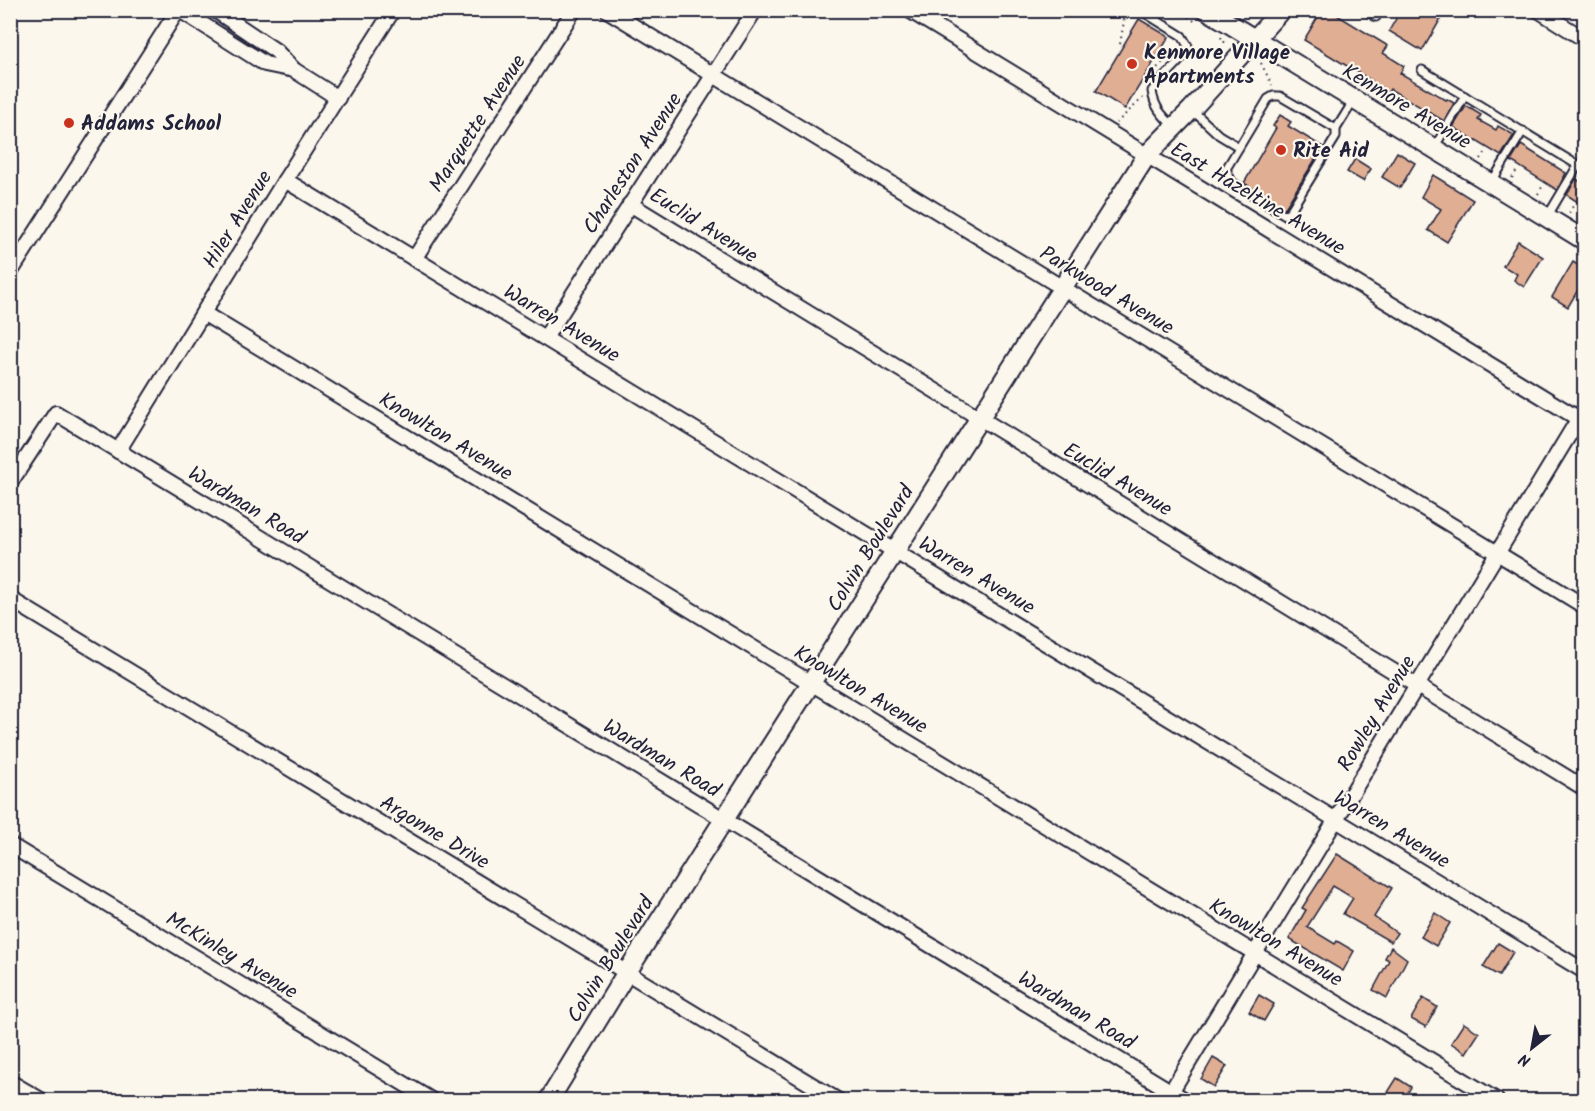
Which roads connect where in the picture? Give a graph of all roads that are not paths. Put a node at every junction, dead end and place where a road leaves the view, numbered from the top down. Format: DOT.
graph roads {
  1 [pos="179,10"];
  2 [pos="214,10"];
  3 [pos="393,10"];
  4 [pos="574,10"];
  5 [pos="607,10"];
  6 [pos="755,10"];
  7 [pos="909,10"];
  8 [pos="1140,10"];
  9 [pos="1281,10"];
  10 [pos="1365,10"];
  11 [pos="1380,10"];
  12 [pos="1538,10"];
  13 [pos="1212,12"];
  14 [pos="1584,39"];
  15 [pos="1256,40"];
  16 [pos="294,70"];
  17 [pos="1422,70"];
  18 [pos="714,75"];
  19 [pos="1465,96"];
  20 [pos="338,98"];
  21 [pos="1354,99"];
  22 [pos="1191,110"];
  23 [pos="1174,127"];
  24 [pos="1336,129"];
  25 [pos="1523,131"];
  26 [pos="1239,147"];
  27 [pos="1434,148"];
  28 [pos="1147,155"];
  29 [pos="1581,167"];
  30 [pos="285,180"];
  31 [pos="1491,183"];
  32 [pos="630,204"];
  33 [pos="1268,204"];
  34 [pos="1277,210"];
  35 [pos="1547,217"];
  36 [pos="1584,240"];
  37 [pos="414,259"];
  38 [pos="10,273"];
  39 [pos="1063,287"];
  40 [pos="203,313"];
  41 [pos="545,338"];
  42 [pos="1583,417"];
  43 [pos="978,419"];
  44 [pos="118,451"];
  45 [pos="10,483"];
  46 [pos="895,550"];
  47 [pos="1498,553"];
  48 [pos="10,599"];
  49 [pos="1584,606"];
  50 [pos="811,683"];
  51 [pos="1417,686"];
  52 [pos="1584,788"];
  53 [pos="1336,819"];
  54 [pos="724,820"];
  55 [pos="10,845"];
  56 [pos="1255,954"];
  57 [pos="1584,971"];
  58 [pos="627,972"];
  59 [pos="10,1082"];
  60 [pos="1168,1096"];
  61 [pos="42,1101"];
  62 [pos="431,1101"];
  63 [pos="549,1101"];
  64 [pos="837,1101"];
  65 [pos="1185,1101"];
  66 [pos="1496,1101"];
  1 -- 16 [label="street"];
  1 -- 38 [label="street"];
  2 -- 16 [label="street"];
  3 -- 20 [label="street, Hiler Avenue"];
  4 -- 37 [label="street, Marquette Avenue"];
  5 -- 18 [label="street, Parkwood Avenue"];
  6 -- 18 [label="street, Charleston Avenue"];
  7 -- 28 [label="street, East Hazeltine Avenue"];
  8 -- 23 [label="lane"];
  9 -- 15 [label="street, Colvin Boulevard"];
  10 -- 11 [label="lane"];
  12 -- 14 [label="street"];
  13 -- 15 [label="street, Kenmore Avenue"];
  15 -- 21 [label="street, Kenmore Avenue"];
  15 -- 22 [label="street, Colvin Boulevard"];
  16 -- 20 [label="street"];
  17 -- 19 [label="lane"];
  18 -- 32 [label="street, Charleston Avenue"];
  18 -- 39 [label="street, Parkwood Avenue"];
  19 -- 25 [label="lane"];
  19 -- 27 [label="lane"];
  20 -- 30 [label="street, Hiler Avenue"];
  21 -- 24 [label="lane"];
  21 -- 27 [label="street, Kenmore Avenue"];
  22 -- 23 [label="street, Colvin Boulevard"];
  22 -- 26 [label="lane"];
  23 -- 28 [label="street, Colvin Boulevard"];
  24 -- 26 [label="lane"];
  24 -- 34 [label="lane"];
  25 -- 29 [label="lane"];
  25 -- 31 [label="lane"];
  26 -- 33 [label="lane"];
  27 -- 31 [label="street, Kenmore Avenue"];
  28 -- 39 [label="street, Colvin Boulevard"];
  28 -- 42 [label="street, East Hazeltine Avenue"];
  29 -- 35 [label="lane"];
  30 -- 37 [label="street, Warren Avenue"];
  30 -- 40 [label="street, Hiler Avenue"];
  31 -- 35 [label="street, Kenmore Avenue"];
  32 -- 41 [label="street, Charleston Avenue"];
  32 -- 43 [label="street, Euclid Avenue"];
  35 -- 36 [label="street, Kenmore Avenue"];
  37 -- 41 [label="street, Warren Avenue"];
  39 -- 43 [label="street, Colvin Boulevard"];
  39 -- 47 [label="street, Parkwood Avenue"];
  40 -- 44 [label="street, Hiler Avenue"];
  40 -- 50 [label="street, Knowlton Avenue"];
  41 -- 46 [label="street, Warren Avenue"];
  42 -- 47 [label="street, Rowley Avenue"];
  43 -- 46 [label="street, Colvin Boulevard"];
  43 -- 51 [label="street, Euclid Avenue"];
  44 -- 45 [label="street, Wardman Road"];
  44 -- 54 [label="street, Wardman Road"];
  46 -- 50 [label="street, Colvin Boulevard"];
  46 -- 53 [label="street, Warren Avenue"];
  47 -- 49 [label="street, Parkwood Avenue"];
  47 -- 51 [label="street, Rowley Avenue"];
  48 -- 58 [label="street, Argonne Drive"];
  50 -- 54 [label="street, Colvin Boulevard"];
  50 -- 56 [label="street, Knowlton Avenue"];
  51 -- 52 [label="street, Euclid Avenue"];
  51 -- 53 [label="street, Rowley Avenue"];
  53 -- 56 [label="street, Rowley Avenue"];
  53 -- 57 [label="street, Warren Avenue"];
  54 -- 58 [label="street, Colvin Boulevard"];
  54 -- 60 [label="street, Wardman Road"];
  55 -- 62 [label="street, McKinley Avenue"];
  56 -- 60 [label="street, Rowley Avenue"];
  56 -- 66 [label="street, Knowlton Avenue"];
  58 -- 63 [label="street, Colvin Boulevard"];
  58 -- 64 [label="street, Argonne Drive"];
  59 -- 61 [label="street"];
  60 -- 65 [label="street, Wardman Road"];
}
